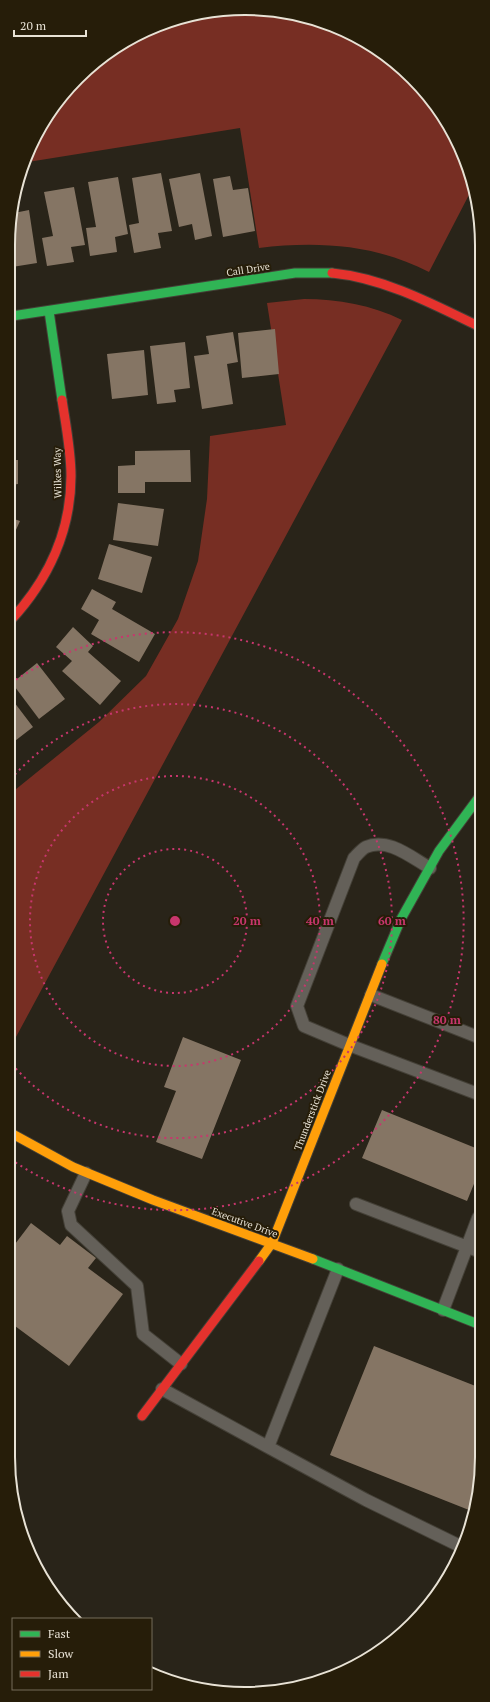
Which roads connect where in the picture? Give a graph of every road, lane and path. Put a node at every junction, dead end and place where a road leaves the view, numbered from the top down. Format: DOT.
graph roads {
  1 [pos="49,311"];
  2 [pos="15,316"];
  3 [pos="475,325"];
  4 [pos="15,616"];
  5 [pos="475,802"];
  6 [pos="430,868"];
  7 [pos="371,995"];
  8 [pos="475,1036"];
  9 [pos="349,1046"];
  10 [pos="475,1093"];
  11 [pos="15,1135"];
  12 [pos="86,1173"];
  13 [pos="356,1204"];
  14 [pos="475,1234"];
  15 [pos="272,1243"];
  16 [pos="472,1250"];
  17 [pos="338,1270"];
  18 [pos="443,1310"];
  19 [pos="475,1323"];
  20 [pos="181,1364"];
  21 [pos="162,1389"];
  22 [pos="142,1416"];
  23 [pos="268,1447"];
  24 [pos="457,1545"];
  1 -- 2 [label="street, Call Drive"];
  1 -- 3 [label="street, Call Drive"];
  1 -- 4 [label="street, Wilkes Way"];
  5 -- 6 [label="street, Thunderstick Drive"];
  6 -- 7 [label="street, Thunderstick Drive"];
  6 -- 9 [label="lane"];
  7 -- 8 [label="lane"];
  7 -- 9 [label="street, Thunderstick Drive"];
  9 -- 10 [label="lane"];
  9 -- 15 [label="street, Thunderstick Drive"];
  11 -- 12 [label="street, Executive Drive"];
  12 -- 15 [label="street, Executive Drive"];
  12 -- 20 [label="lane"];
  13 -- 16 [label="lane"];
  14 -- 16 [label="lane"];
  15 -- 17 [label="street, Executive Drive"];
  15 -- 20 [label="street, Thunderstick Drive"];
  16 -- 18 [label="lane"];
  17 -- 18 [label="street, Executive Drive"];
  17 -- 23 [label="lane"];
  18 -- 19 [label="street, Executive Drive"];
  20 -- 21 [label="street, Thunderstick Drive"];
  21 -- 22 [label="street, Thunderstick Drive"];
  21 -- 23 [label="lane"];
  23 -- 24 [label="lane"];
}
